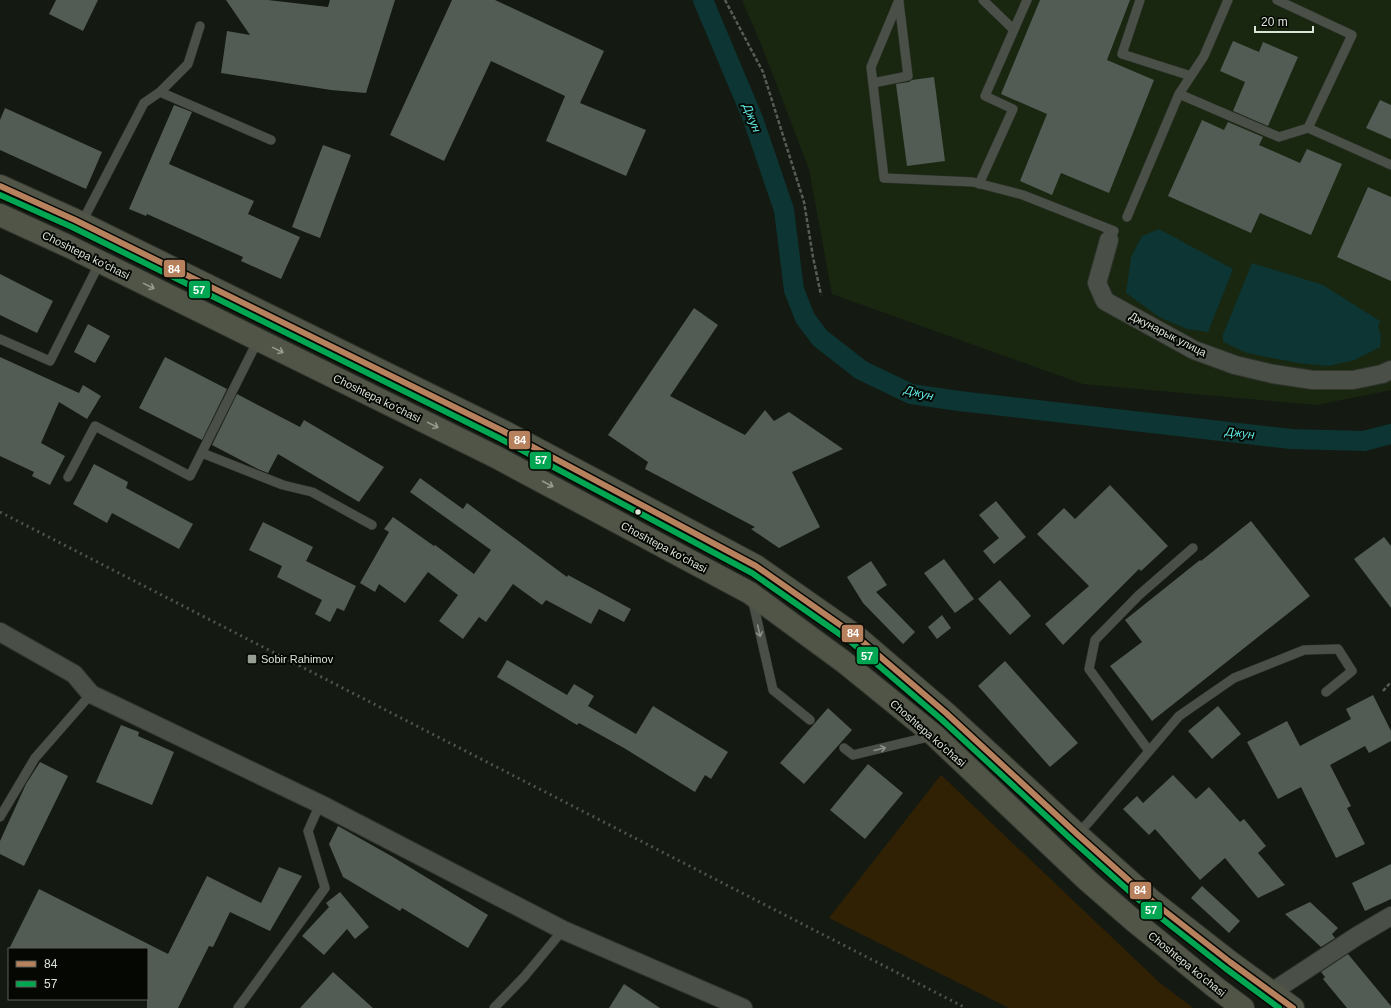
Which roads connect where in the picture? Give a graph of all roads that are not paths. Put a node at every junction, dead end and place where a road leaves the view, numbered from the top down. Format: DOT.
graph roads {
  1 [pos="899,0"];
  2 [pos="982,0"];
  3 [pos="1027,0"];
  4 [pos="1140,0"];
  5 [pos="1228,0"];
  6 [pos="1277,0"];
  7 [pos="200,26"];
  8 [pos="1014,30"];
  9 [pos="1191,76"];
  10 [pos="873,82"];
  11 [pos="160,92"];
  12 [pos="1179,94"];
  13 [pos="1308,128"];
  14 [pos="271,140"];
  15 [pos="1391,165"];
  16 [pos="979,184"];
  17 [pos="0,186"];
  18 [pos="0,215"];
  19 [pos="1127,217"];
  20 [pos="81,224"];
  21 [pos="1109,240"];
  22 [pos="100,262"];
  23 [pos="0,339"];
  24 [pos="258,340"];
  25 [pos="1391,370"];
  26 [pos="202,452"];
  27 [pos="68,476"];
  28 [pos="372,525"];
  29 [pos="1193,548"];
  30 [pos="750,593"];
  31 [pos="0,632"];
  32 [pos="1326,692"];
  33 [pos="91,694"];
  34 [pos="810,720"];
  35 [pos="934,735"];
  36 [pos="844,748"];
  37 [pos="1149,751"];
  38 [pos="320,804"];
  39 [pos="0,817"];
  40 [pos="1077,834"];
  41 [pos="1391,916"];
  42 [pos="563,930"];
  43 [pos="1272,992"];
  44 [pos="238,1008"];
  45 [pos="494,1008"];
  46 [pos="743,1008"];
  47 [pos="1243,1008"];
  48 [pos="1293,1008"];
  1 -- 10 [label="lane"];
  1 -- 10 [label="lane"];
  2 -- 8 [label="lane"];
  3 -- 8 [label="lane"];
  4 -- 9 [label="lane"];
  5 -- 9 [label="lane"];
  6 -- 13 [label="lane"];
  7 -- 11 [label="lane"];
  8 -- 16 [label="lane"];
  9 -- 12 [label="lane"];
  10 -- 16 [label="lane"];
  11 -- 14 [label="lane"];
  11 -- 20 [label="lane"];
  12 -- 13 [label="lane"];
  12 -- 19 [label="lane"];
  13 -- 15 [label="lane"];
  16 -- 21 [label="lane"];
  17 -- 20 [label="main road"];
  18 -- 22 [label="main road, Choshtepa ko'chasi"];
  20 -- 40 [label="main road"];
  21 -- 25 [label="street, Джунарык улица"];
  22 -- 23 [label="lane"];
  22 -- 24 [label="main road, Choshtepa ko'chasi, one-way"];
  24 -- 26 [label="lane"];
  24 -- 30 [label="main road, Choshtepa ko'chasi, one-way"];
  26 -- 27 [label="lane"];
  26 -- 28 [label="lane"];
  29 -- 37 [label="lane"];
  30 -- 34 [label="lane, one-way"];
  30 -- 35 [label="main road, Choshtepa ko'chasi"];
  31 -- 33 [label="street"];
  32 -- 37 [label="lane"];
  33 -- 38 [label="street"];
  33 -- 39 [label="lane"];
  36 -- 35 [label="lane, one-way"];
  35 -- 47 [label="main road, Choshtepa ko'chasi"];
  37 -- 40 [label="lane"];
  38 -- 42 [label="street"];
  38 -- 44 [label="lane"];
  40 -- 43 [label="main road"];
  41 -- 43 [label="street"];
  42 -- 45 [label="lane"];
  42 -- 46 [label="street"];
  43 -- 48 [label="main road"];
}
